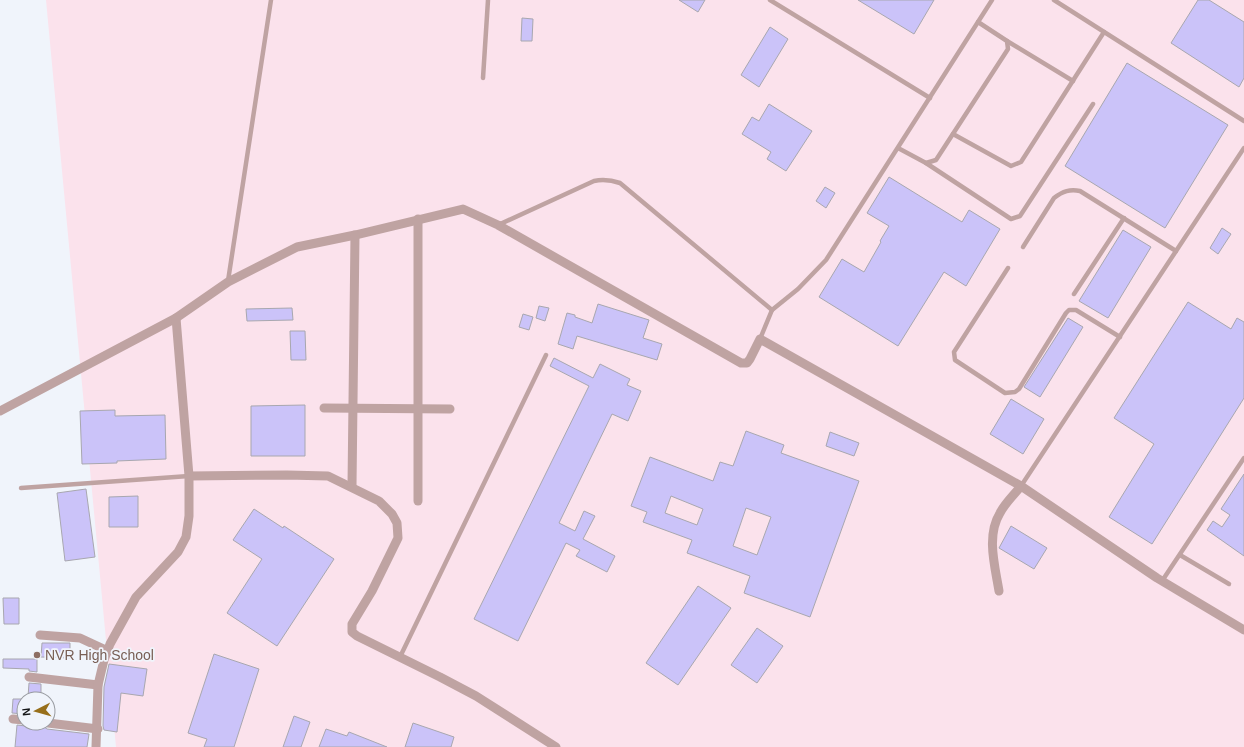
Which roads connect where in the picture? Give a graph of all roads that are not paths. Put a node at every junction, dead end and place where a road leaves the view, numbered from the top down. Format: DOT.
graph roads {
  1 [pos="271,0"];
  2 [pos="488,0"];
  3 [pos="770,0"];
  4 [pos="992,0"];
  5 [pos="1054,0"];
  6 [pos="978,22"];
  7 [pos="1104,32"];
  8 [pos="1007,41"];
  9 [pos="484,78"];
  10 [pos="1073,81"];
  11 [pos="930,98"];
  12 [pos="1093,104"];
  13 [pos="1244,122"];
  14 [pos="953,134"];
  15 [pos="898,148"];
  16 [pos="1244,148"];
  17 [pos="926,163"];
  18 [pos="1124,218"];
  19 [pos="418,219"];
  20 [pos="498,225"];
  21 [pos="355,235"];
  22 [pos="1024,247"];
  23 [pos="1176,251"];
  24 [pos="1008,268"];
  25 [pos="228,282"];
  26 [pos="1074,294"];
  27 [pos="772,310"];
  28 [pos="176,318"];
  29 [pos="1120,337"];
  30 [pos="760,339"];
  31 [pos="546,355"];
  32 [pos="324,408"];
  33 [pos="353,408"];
  34 [pos="418,409"];
  35 [pos="450,409"];
  36 [pos="0,411"];
  37 [pos="1244,458"];
  38 [pos="1239,466"];
  39 [pos="1244,469"];
  40 [pos="189,476"];
  41 [pos="352,486"];
  42 [pos="1021,486"];
  43 [pos="21,488"];
  44 [pos="418,501"];
  45 [pos="1180,555"];
  46 [pos="1162,581"];
  47 [pos="1229,584"];
  48 [pos="999,591"];
  49 [pos="1244,630"];
  50 [pos="40,635"];
  51 [pos="108,651"];
  52 [pos="400,657"];
  53 [pos="29,677"];
  54 [pos="98,685"];
  55 [pos="13,719"];
  56 [pos="16,719"];
  57 [pos="56,724"];
  58 [pos="98,729"];
  59 [pos="96,747"];
  60 [pos="556,747"];
  1 -- 25 [label="lane"];
  2 -- 9 [label="lane"];
  3 -- 11 [label="lane"];
  4 -- 6 [label="lane"];
  5 -- 7 [label="lane"];
  6 -- 8 [label="lane"];
  6 -- 11 [label="lane"];
  7 -- 10 [label="lane"];
  7 -- 13 [label="lane"];
  8 -- 10 [label="lane"];
  8 -- 14 [label="lane"];
  10 -- 14 [label="lane"];
  11 -- 15 [label="lane"];
  12 -- 17 [label="lane"];
  14 -- 17 [label="lane"];
  15 -- 17 [label="lane"];
  15 -- 27 [label="lane"];
  16 -- 23 [label="lane"];
  18 -- 22 [label="lane"];
  18 -- 23 [label="lane"];
  18 -- 26 [label="lane"];
  19 -- 20 [label="street"];
  19 -- 21 [label="street"];
  19 -- 34 [label="street"];
  20 -- 27 [label="lane"];
  20 -- 30 [label="street"];
  21 -- 25 [label="street"];
  21 -- 33 [label="street"];
  23 -- 29 [label="lane"];
  24 -- 29 [label="lane"];
  25 -- 28 [label="street"];
  27 -- 30 [label="lane"];
  28 -- 36 [label="street"];
  28 -- 40 [label="street"];
  29 -- 42 [label="lane"];
  30 -- 42 [label="street"];
  31 -- 52 [label="lane"];
  32 -- 33 [label="street"];
  33 -- 34 [label="street"];
  33 -- 41 [label="street"];
  34 -- 35 [label="street"];
  34 -- 44 [label="street"];
  37 -- 38 [label="lane"];
  38 -- 39 [label="lane"];
  38 -- 45 [label="lane"];
  40 -- 41 [label="street"];
  40 -- 43 [label="lane"];
  40 -- 51 [label="street"];
  41 -- 52 [label="street"];
  42 -- 46 [label="street"];
  42 -- 48 [label="street"];
  45 -- 46 [label="lane"];
  45 -- 47 [label="lane"];
  46 -- 49 [label="street"];
  50 -- 51 [label="street"];
  51 -- 54 [label="street"];
  52 -- 60 [label="street"];
  53 -- 54 [label="street"];
  54 -- 58 [label="street"];
  55 -- 56 [label="street"];
  57 -- 58 [label="street"];
  58 -- 59 [label="street"];
}
